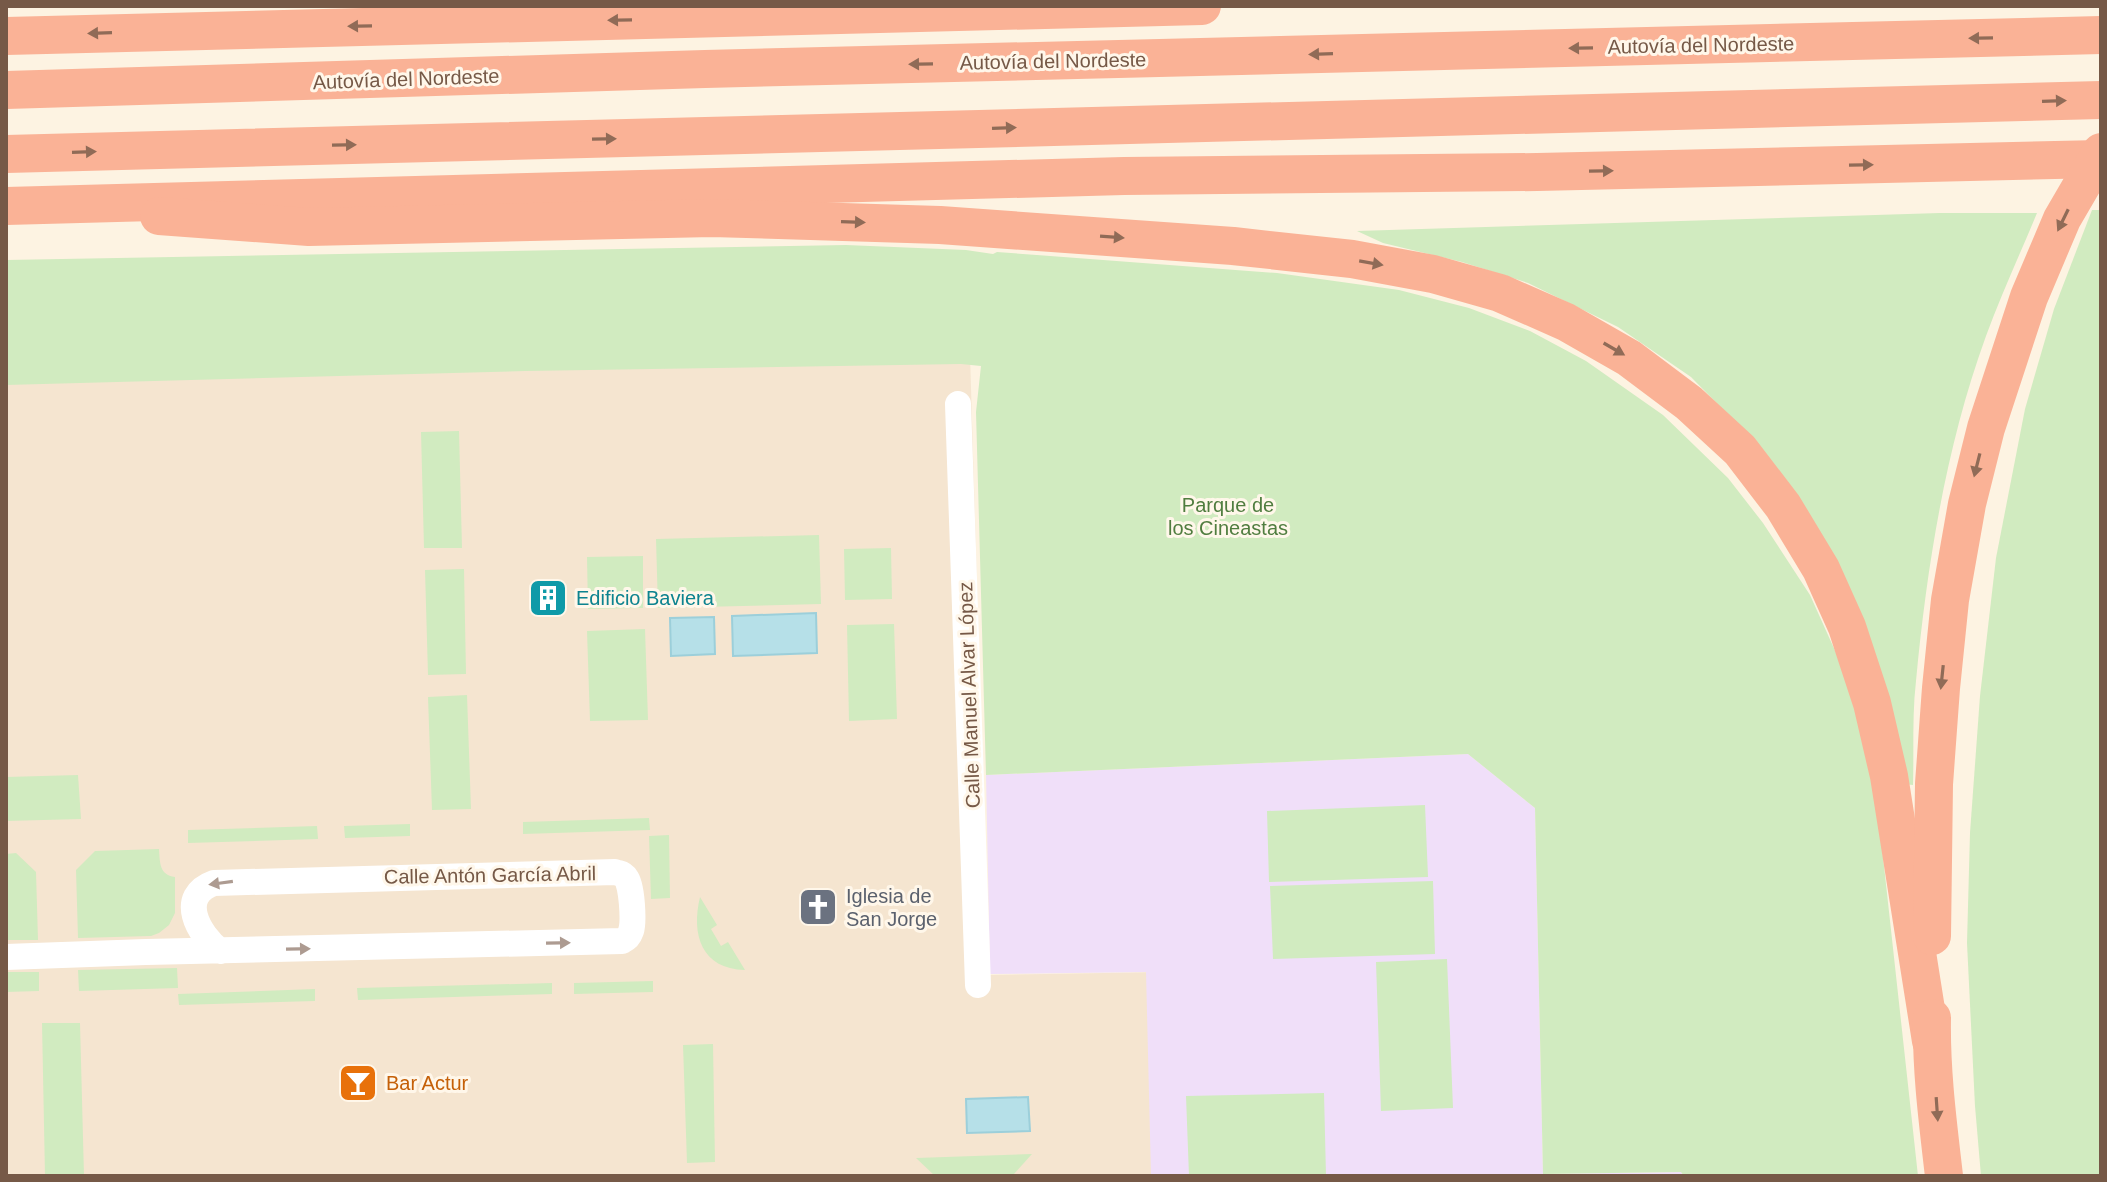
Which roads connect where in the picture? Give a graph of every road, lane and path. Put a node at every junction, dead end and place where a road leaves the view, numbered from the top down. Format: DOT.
graph roads {
  1 [pos="1202,6"];
  2 [pos="2101,35"];
  3 [pos="6,36"];
  4 [pos="6,90"];
  5 [pos="2101,100"];
  6 [pos="2101,152"];
  7 [pos="6,154"];
  8 [pos="2101,159"];
  9 [pos="1537,172"];
  10 [pos="6,206"];
  11 [pos="159,216"];
  12 [pos="6,221"];
  13 [pos="958,404"];
  14 [pos="194,916"];
  15 [pos="220,951"];
  16 [pos="146,952"];
  17 [pos="6,957"];
  18 [pos="978,985"];
  19 [pos="1931,1041"];
  20 [pos="1944,1176"];
  1 -- 3 [label="highway, one-way"];
  2 -- 4 [label="highway, Autovía del Nordeste, one-way"];
  7 -- 5 [label="highway, one-way"];
  6 -- 19 [label="highway, one-way"];
  9 -- 8 [label="highway, one-way"];
  9 -- 10 [label="highway"];
  9 -- 11 [label="highway"];
  11 -- 12 [label="highway"];
  11 -- 19 [label="highway, one-way"];
  13 -- 18 [label="street, Calle Manuel Alvar López"];
  14 -- 15 [label="street"];
  15 -- 14 [label="street, Calle Antón García Abril, one-way"];
  14 -- 16 [label="street, Calle Antón García Abril"];
  15 -- 16 [label="street, Calle Antón García Abril"];
  16 -- 17 [label="street, Calle Antón García Abril"];
  19 -- 20 [label="highway, one-way"];
}
